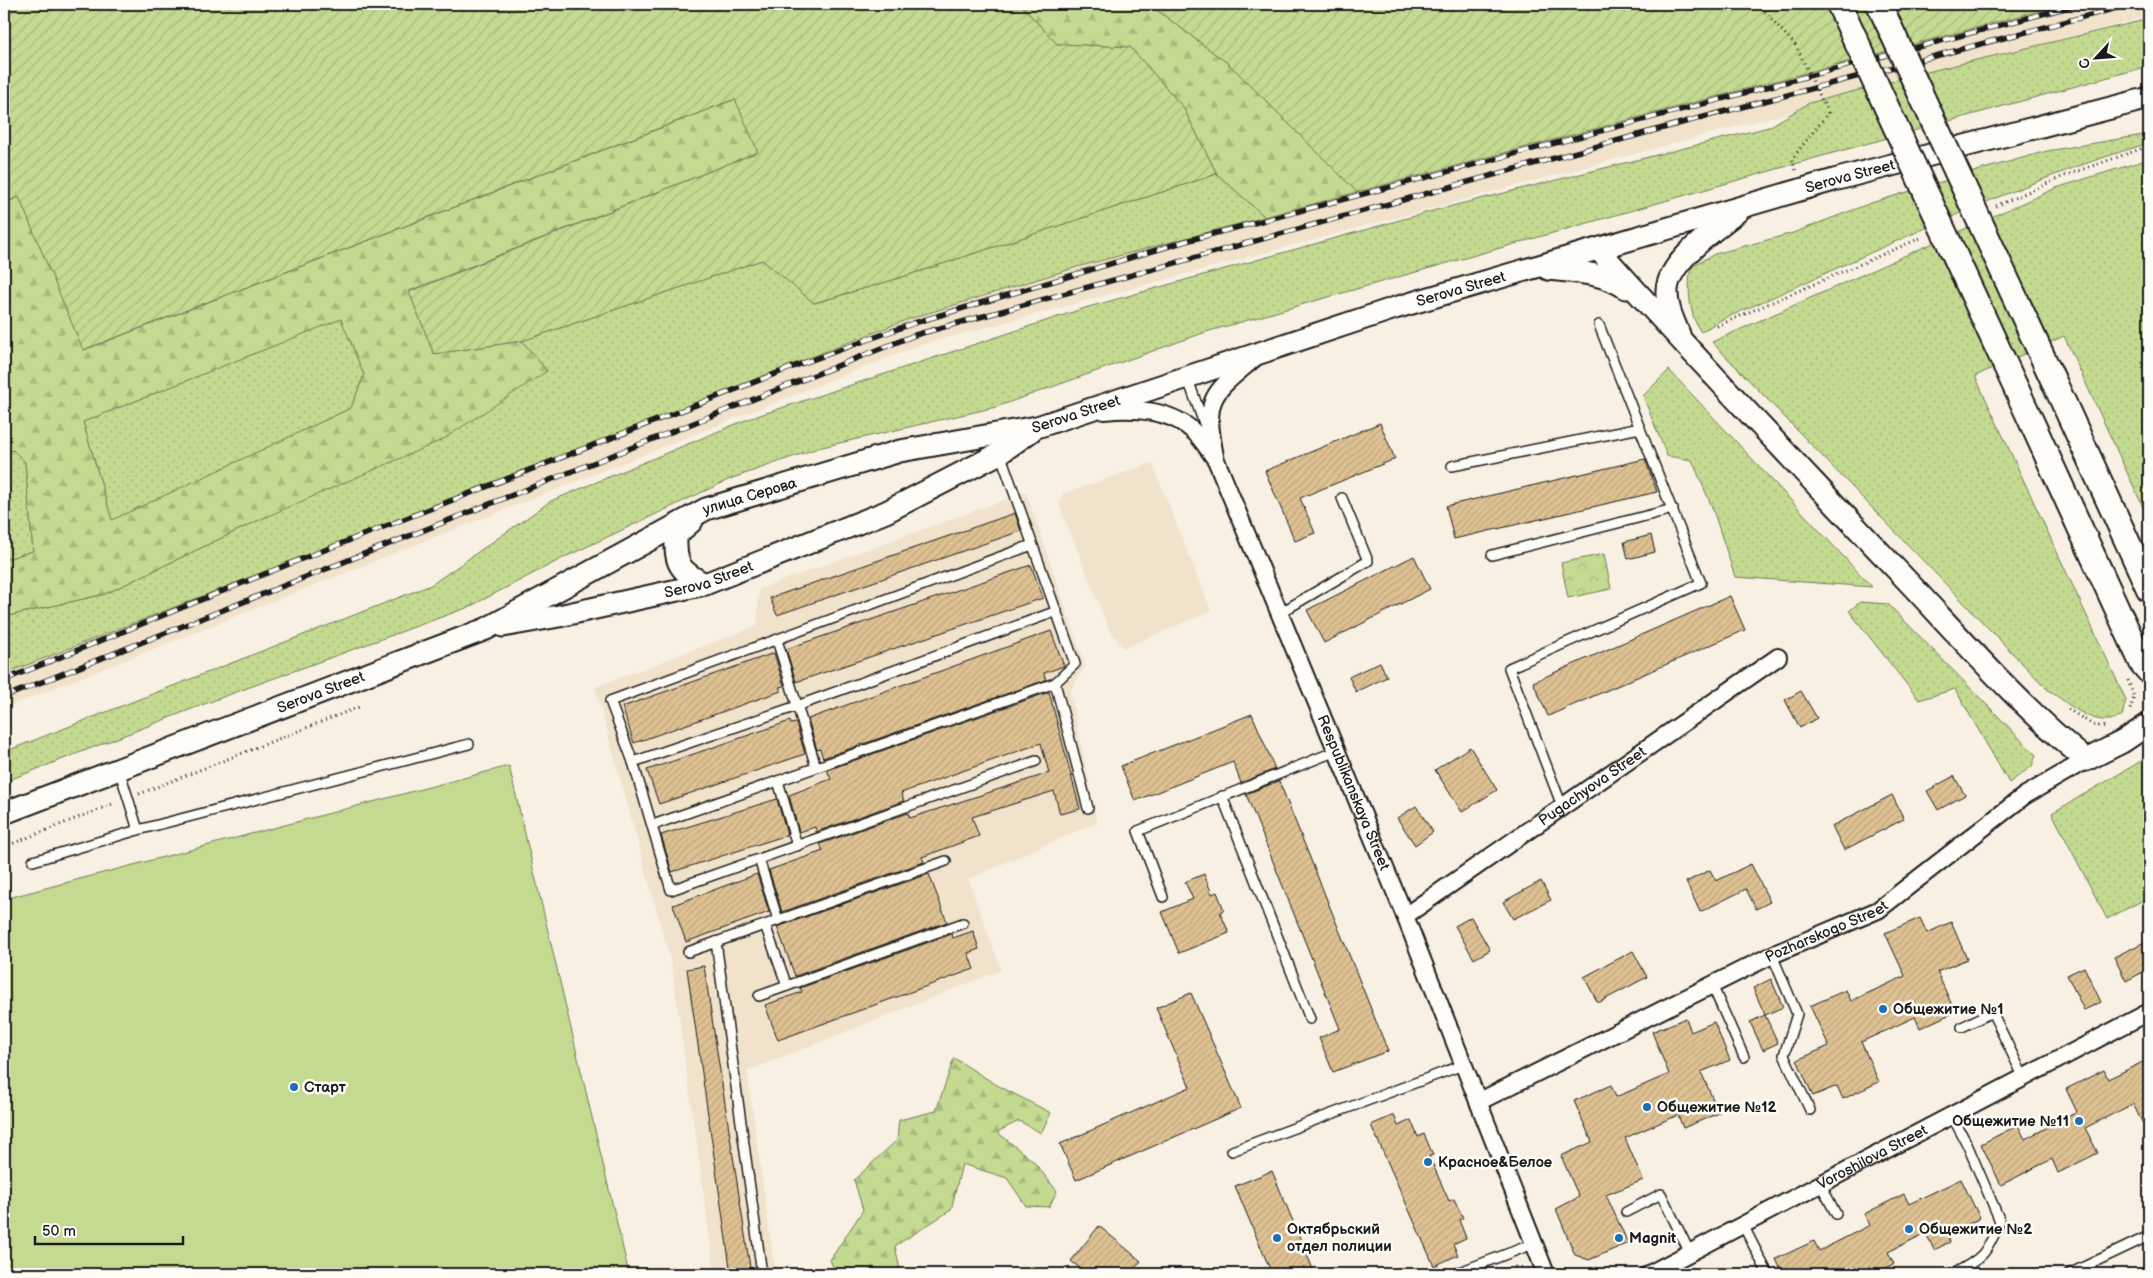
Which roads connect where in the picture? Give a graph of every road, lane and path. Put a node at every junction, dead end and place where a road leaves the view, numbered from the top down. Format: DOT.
graph roads {
  1 [pos="1758,4"];
  2 [pos="1839,4"];
  3 [pos="1879,4"];
  4 [pos="2149,98"];
  5 [pos="1801,190"];
  6 [pos="1743,207"];
  7 [pos="1598,250"];
  8 [pos="1535,268"];
  9 [pos="1642,299"];
  10 [pos="1600,325"];
  11 [pos="1684,346"];
  12 [pos="1264,351"];
  13 [pos="1187,377"];
  14 [pos="1076,413"];
  15 [pos="1037,427"];
  16 [pos="1640,428"];
  17 [pos="1000,453"];
  18 [pos="1216,460"];
  19 [pos="1452,466"];
  20 [pos="1342,498"];
  21 [pos="706,509"];
  22 [pos="1673,509"];
  23 [pos="1032,545"];
  24 [pos="1492,555"];
  25 [pos="704,584"];
  26 [pos="2149,589"];
  27 [pos="1057,611"];
  28 [pos="1280,613"];
  29 [pos="486,629"];
  30 [pos="777,640"];
  31 [pos="1778,657"];
  32 [pos="2149,671"];
  33 [pos="2126,674"];
  34 [pos="1055,683"];
  35 [pos="797,706"];
  36 [pos="359,707"];
  37 [pos="2068,709"];
  38 [pos="2127,719"];
  39 [pos="2149,724"];
  40 [pos="2114,727"];
  41 [pos="469,744"];
  42 [pos="1336,751"];
  43 [pos="2086,760"];
  44 [pos="1036,761"];
  45 [pos="633,762"];
  46 [pos="816,767"];
  47 [pos="119,768"];
  48 [pos="778,781"];
  49 [pos="1222,796"];
  50 [pos="128,798"];
  51 [pos="1562,806"];
  52 [pos="1088,808"];
  53 [pos="4,813"];
  54 [pos="653,825"];
  55 [pos="138,830"];
  56 [pos="797,846"];
  57 [pos="4,847"];
  58 [pos="759,859"];
  59 [pos="33,861"];
  60 [pos="946,861"];
  61 [pos="1163,897"];
  62 [pos="1405,916"];
  63 [pos="778,920"];
  64 [pos="963,923"];
  65 [pos="765,925"];
  66 [pos="716,942"];
  67 [pos="688,952"];
  68 [pos="1772,956"];
  69 [pos="1712,985"];
  70 [pos="787,986"];
  71 [pos="759,996"];
  72 [pos="2149,1012"];
  73 [pos="1310,1019"];
  74 [pos="1962,1027"];
  75 [pos="1744,1057"];
  76 [pos="1463,1065"];
  77 [pos="2024,1078"];
  78 [pos="1478,1102"];
  79 [pos="1810,1110"];
  80 [pos="1952,1116"];
  81 [pos="1232,1151"];
  82 [pos="1821,1184"];
  83 [pos="1626,1212"];
  84 [pos="1836,1214"];
  85 [pos="1743,1225"];
  86 [pos="2149,1236"];
  87 [pos="1533,1244"];
  88 [pos="1690,1253"];
  89 [pos="762,1274"];
  90 [pos="1454,1274"];
  91 [pos="1546,1274"];
  92 [pos="1649,1274"];
  93 [pos="1768,1274"];
  94 [pos="1952,1274"];
  95 [pos="2069,1274"];
  1 -- 5 [label="path"];
  2 -- 32 [label="main road, bridge"];
  3 -- 26 [label="main road, bridge"];
  4 -- 5 [label="street, Serova Street"];
  5 -- 6 [label="street, Serova Street"];
  6 -- 7 [label="street, Serova Street"];
  6 -- 11 [label="street"];
  7 -- 8 [label="street, Serova Street"];
  7 -- 9 [label="street"];
  8 -- 9 [label="street"];
  8 -- 12 [label="street, Serova Street"];
  9 -- 11 [label="street"];
  10 -- 16 [label="lane"];
  11 -- 43 [label="street"];
  12 -- 13 [label="street, Serova Street"];
  12 -- 18 [label="street"];
  13 -- 14 [label="street, Serova Street"];
  13 -- 18 [label="lane"];
  14 -- 15 [label="street, Serova Street"];
  14 -- 18 [label="street, Respublikanskaya Street"];
  15 -- 17 [label="street, Serova Street"];
  15 -- 21 [label="street, улица Серова"];
  16 -- 19 [label="lane"];
  16 -- 22 [label="lane"];
  17 -- 23 [label="lane"];
  17 -- 25 [label="street, Serova Street"];
  18 -- 28 [label="street, Respublikanskaya Street"];
  20 -- 28 [label="lane"];
  21 -- 25 [label="street"];
  21 -- 29 [label="street, улица Серова"];
  22 -- 24 [label="lane"];
  22 -- 51 [label="lane"];
  23 -- 27 [label="lane"];
  23 -- 30 [label="lane"];
  25 -- 29 [label="street, Serova Street"];
  27 -- 34 [label="lane"];
  27 -- 35 [label="lane"];
  28 -- 42 [label="street, Respublikanskaya Street"];
  29 -- 47 [label="street, Serova Street"];
  30 -- 35 [label="lane"];
  30 -- 45 [label="lane"];
  31 -- 51 [label="street, Pugachyova Street"];
  33 -- 38 [label="path"];
  34 -- 46 [label="lane"];
  34 -- 52 [label="lane"];
  35 -- 45 [label="lane"];
  35 -- 46 [label="lane"];
  36 -- 50 [label="path"];
  37 -- 40 [label="path"];
  39 -- 43 [label="street, Pozharskogo Street"];
  41 -- 55 [label="lane"];
  42 -- 49 [label="lane"];
  42 -- 62 [label="street, Respublikanskaya Street"];
  43 -- 68 [label="street, Pozharskogo Street"];
  44 -- 56 [label="lane"];
  45 -- 54 [label="lane"];
  46 -- 48 [label="lane"];
  47 -- 50 [label="lane"];
  47 -- 53 [label="street, Serova Street"];
  48 -- 54 [label="lane"];
  48 -- 56 [label="lane"];
  49 -- 61 [label="lane"];
  49 -- 73 [label="lane"];
  50 -- 55 [label="lane"];
  50 -- 57 [label="path"];
  51 -- 62 [label="street, Pugachyova Street"];
  54 -- 58 [label="lane"];
  55 -- 59 [label="lane"];
  56 -- 58 [label="lane"];
  58 -- 63 [label="lane"];
  60 -- 63 [label="lane"];
  62 -- 76 [label="street, Respublikanskaya Street"];
  63 -- 65 [label="lane"];
  64 -- 70 [label="lane"];
  65 -- 66 [label="lane"];
  65 -- 70 [label="lane"];
  66 -- 67 [label="lane"];
  66 -- 89 [label="lane"];
  68 -- 69 [label="street, Pozharskogo Street"];
  68 -- 79 [label="lane"];
  69 -- 75 [label="lane"];
  69 -- 78 [label="street, Pozharskogo Street"];
  70 -- 71 [label="lane"];
  72 -- 77 [label="street, Voroshilova Street"];
  74 -- 77 [label="lane"];
  76 -- 78 [label="street, Respublikanskaya Street"];
  76 -- 81 [label="lane"];
  77 -- 80 [label="street, Voroshilova Street"];
  78 -- 87 [label="street, Respublikanskaya Street"];
  80 -- 82 [label="street, Voroshilova Street"];
  80 -- 94 [label="lane"];
  82 -- 84 [label="lane"];
  82 -- 85 [label="street, Voroshilova Street"];
  83 -- 88 [label="lane"];
  85 -- 88 [label="street, Voroshilova Street"];
  85 -- 93 [label="lane"];
  86 -- 95 [label="lane"];
  87 -- 90 [label="lane"];
  87 -- 91 [label="street, Respublikanskaya Street"];
  88 -- 92 [label="street, Voroshilova Street"];
}
